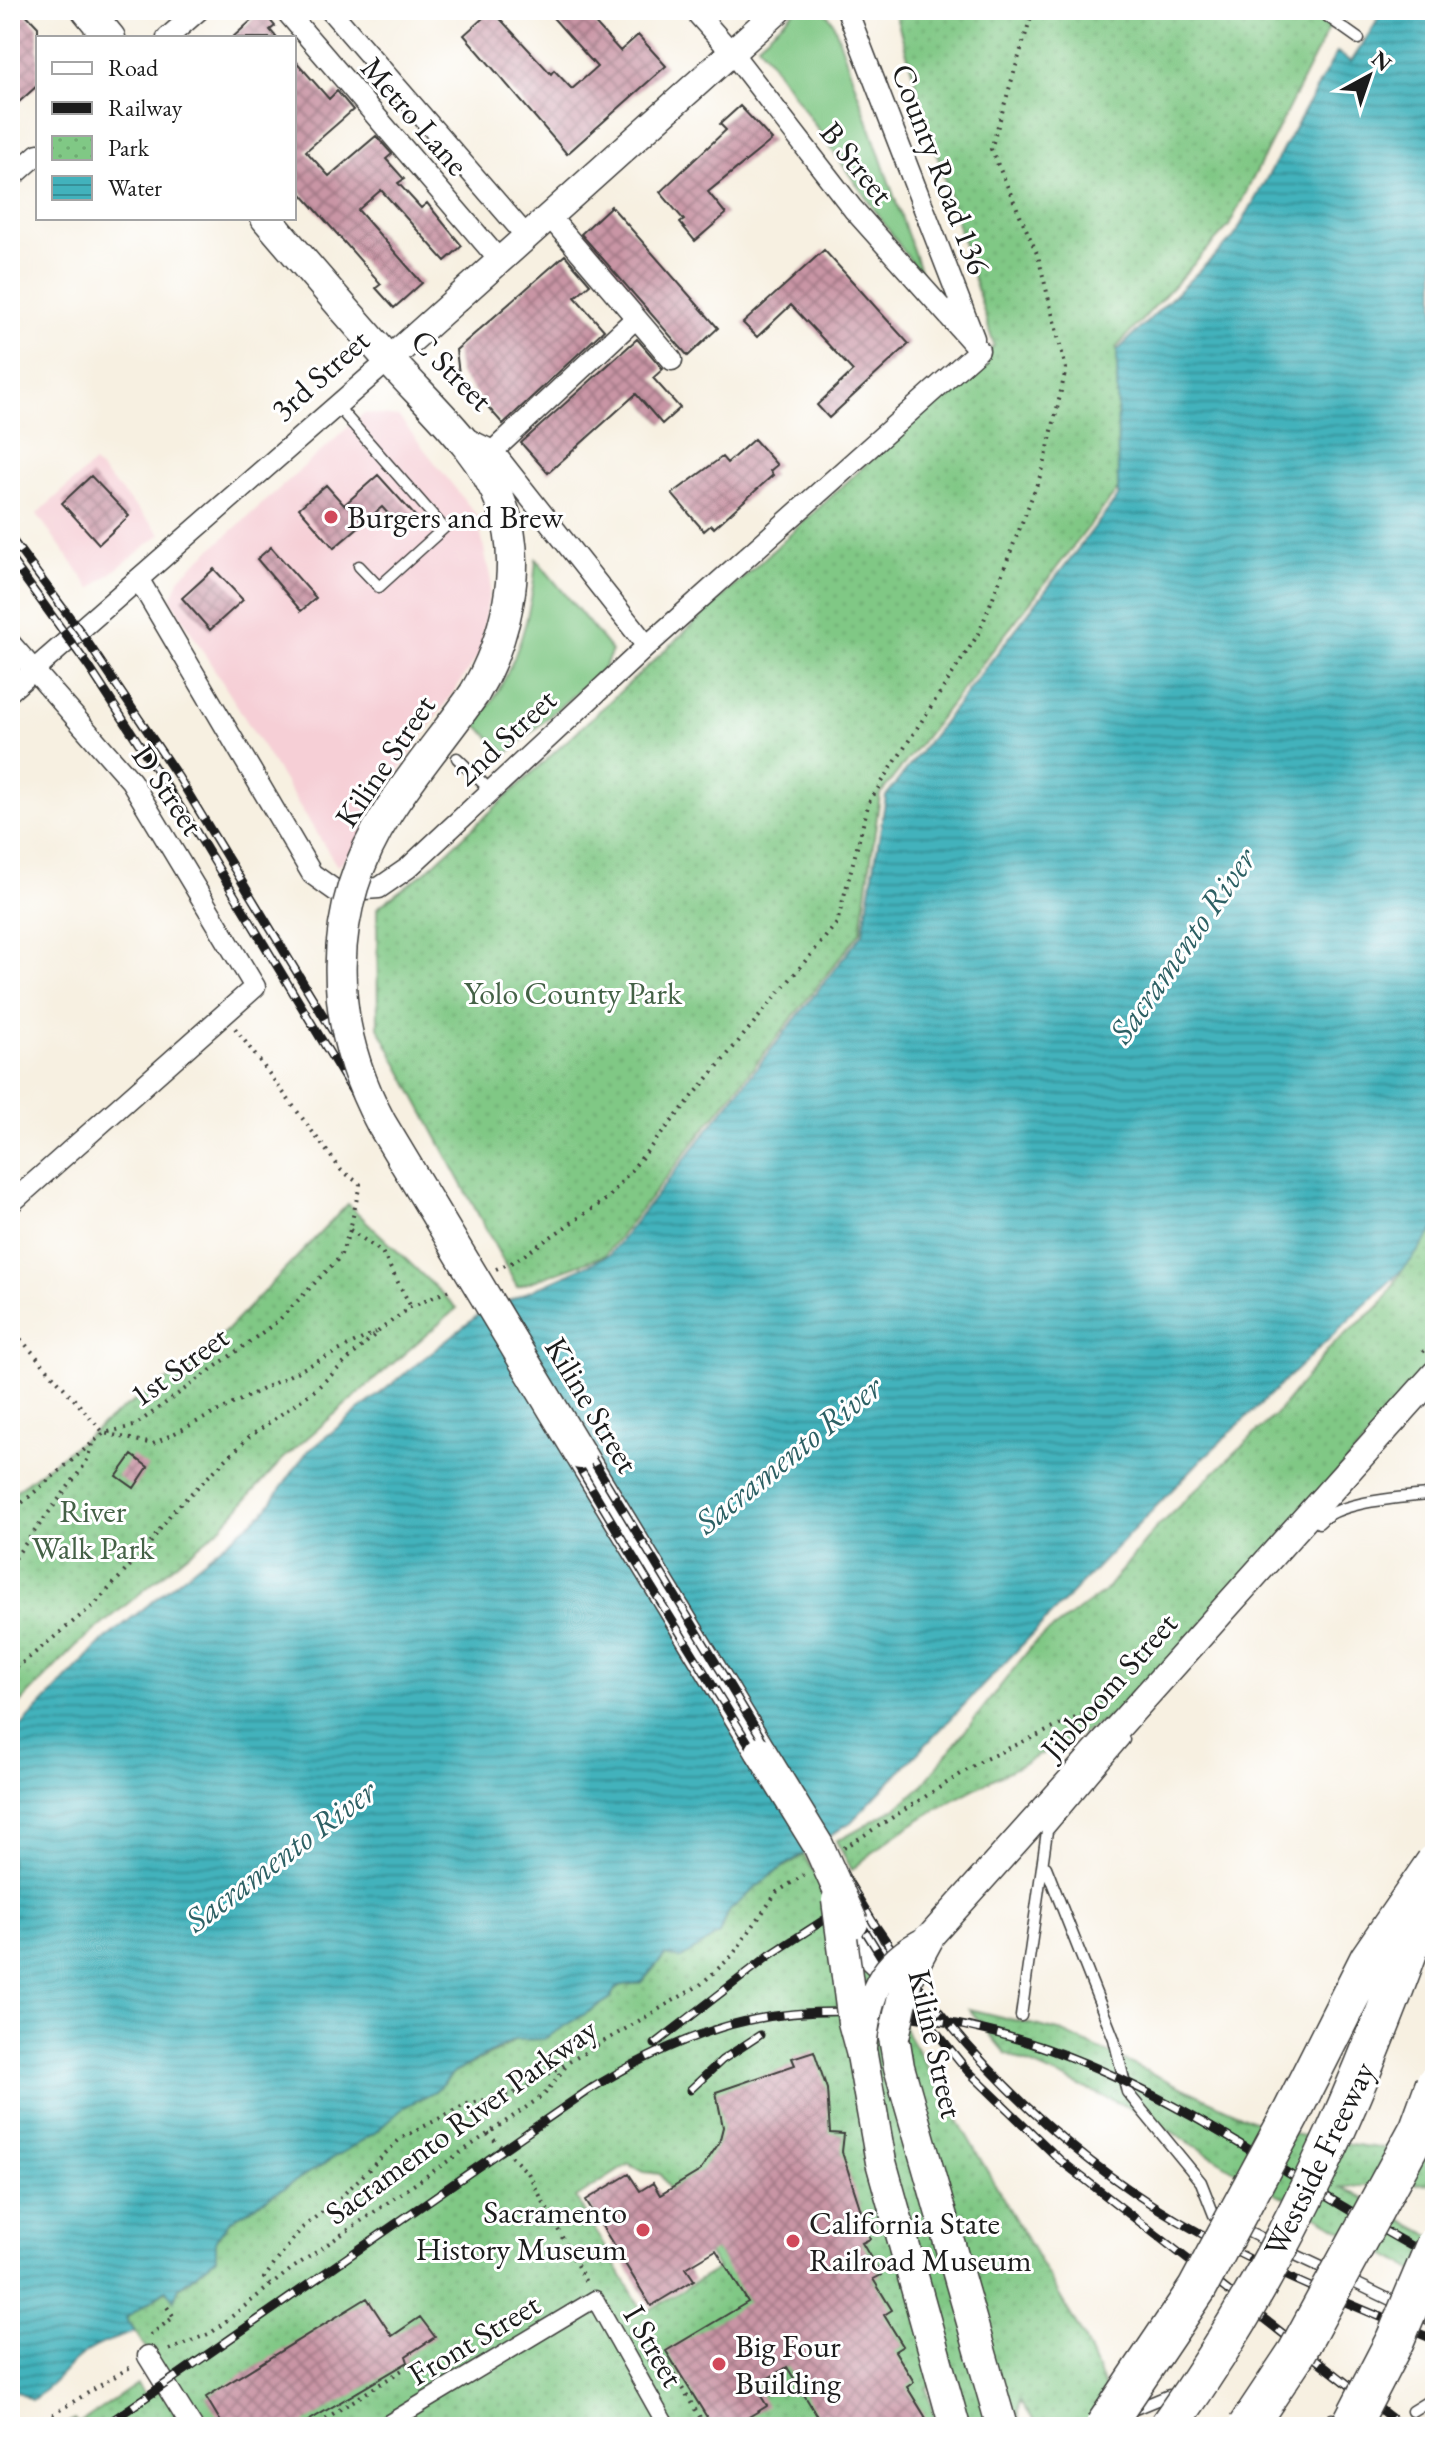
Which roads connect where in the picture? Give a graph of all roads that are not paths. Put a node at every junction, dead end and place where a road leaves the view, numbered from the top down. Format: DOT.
graph roads {
  1 [pos="87,10"];
  2 [pos="199,10"];
  3 [pos="285,10"];
  4 [pos="330,10"];
  5 [pos="694,10"];
  6 [pos="779,10"];
  7 [pos="847,10"];
  8 [pos="1318,10"];
  9 [pos="108,36"];
  10 [pos="169,36"];
  11 [pos="1359,39"];
  12 [pos="733,54"];
  13 [pos="36,156"];
  14 [pos="10,179"];
  15 [pos="550,217"];
  16 [pos="268,220"];
  17 [pos="527,237"];
  18 [pos="500,261"];
  19 [pos="636,318"];
  20 [pos="979,350"];
  21 [pos="389,360"];
  22 [pos="672,360"];
  23 [pos="337,406"];
  24 [pos="454,432"];
  25 [pos="493,451"];
  26 [pos="359,566"];
  27 [pos="139,580"];
  28 [pos="10,643"];
  29 [pos="647,646"];
  30 [pos="34,669"];
  31 [pos="10,691"];
  32 [pos="457,758"];
  33 [pos="491,791"];
  34 [pos="10,1204"];
  35 [pos="1435,1374"];
  36 [pos="1435,1494"];
  37 [pos="1192,1664"];
  38 [pos="1130,1733"];
  39 [pos="1044,1863"];
  40 [pos="1435,1863"];
  41 [pos="1435,1873"];
  42 [pos="833,1874"];
  43 [pos="928,1939"];
  44 [pos="886,1969"];
  45 [pos="1021,2016"];
  46 [pos="894,2037"];
  47 [pos="862,2055"];
  48 [pos="1435,2084"];
  49 [pos="1435,2245"];
  50 [pos="595,2299"];
  51 [pos="1435,2322"];
  52 [pos="148,2356"];
  53 [pos="1435,2397"];
  54 [pos="1412,2411"];
  55 [pos="1113,2421"];
  56 [pos="1337,2424"];
  57 [pos="192,2427"];
  58 [pos="382,2427"];
  59 [pos="667,2427"];
  60 [pos="955,2427"];
  61 [pos="1002,2427"];
  62 [pos="1168,2427"];
  63 [pos="1183,2427"];
  64 [pos="1247,2427"];
  1 -- 9 [label="main road"];
  2 -- 10 [label="street"];
  3 -- 18 [label="street, Metro Lane"];
  4 -- 17 [label="street, Metro Lane"];
  5 -- 12 [label="street, B Street"];
  6 -- 12 [label="street, 3rd Street"];
  7 -- 20 [label="street, County Road 136"];
  8 -- 11 [label="lane"];
  12 -- 15 [label="street, 3rd Street"];
  12 -- 20 [label="street, B Street"];
  13 -- 14 [label="street"];
  15 -- 17 [label="street, 3rd Street"];
  15 -- 19 [label="street"];
  16 -- 21 [label="main road, C Street"];
  17 -- 18 [label="street, 3rd Street"];
  18 -- 21 [label="street, 3rd Street"];
  19 -- 22 [label="street"];
  19 -- 25 [label="street"];
  20 -- 29 [label="street, 2nd Street"];
  21 -- 23 [label="street, 3rd Street"];
  21 -- 24 [label="main road, C Street"];
  23 -- 26 [label="lane"];
  23 -- 27 [label="street, 3rd Street"];
  24 -- 25 [label="street, C Street"];
  24 -- 42 [label="main road, Kiline Street, bridge"];
  25 -- 29 [label="street, C Street"];
  27 -- 30 [label="street, 3rd Street"];
  27 -- 33 [label="street, 2nd Street"];
  28 -- 30 [label="street, D Street"];
  29 -- 33 [label="street, 2nd Street"];
  30 -- 31 [label="street, 3rd Street"];
  30 -- 34 [label="street, D Street"];
  32 -- 33 [label="lane"];
  35 -- 43 [label="street, Jibboom Street"];
  36 -- 37 [label="lane"];
  38 -- 39 [label="lane"];
  39 -- 45 [label="lane"];
  39 -- 51 [label="lane"];
  40 -- 55 [label="highway, bridge"];
  41 -- 62 [label="highway, Westside Freeway, bridge"];
  42 -- 44 [label="main road, Kiline Street, bridge"];
  42 -- 47 [label="main road, bridge"];
  43 -- 44 [label="street, Jibboom Street, bridge"];
  43 -- 46 [label="main road, bridge"];
  44 -- 46 [label="main road, Kiline Street, bridge"];
  44 -- 47 [label="street, Jibboom Street, bridge"];
  46 -- 61 [label="main road, Kiline Street"];
  47 -- 60 [label="main road"];
  48 -- 64 [label="highway, bridge"];
  49 -- 56 [label="highway, bridge"];
  50 -- 58 [label="street, Front Street"];
  50 -- 59 [label="street, I Street"];
  52 -- 57 [label="street"];
  53 -- 54 [label="lane"];
  55 -- 63 [label="lane"];
}
